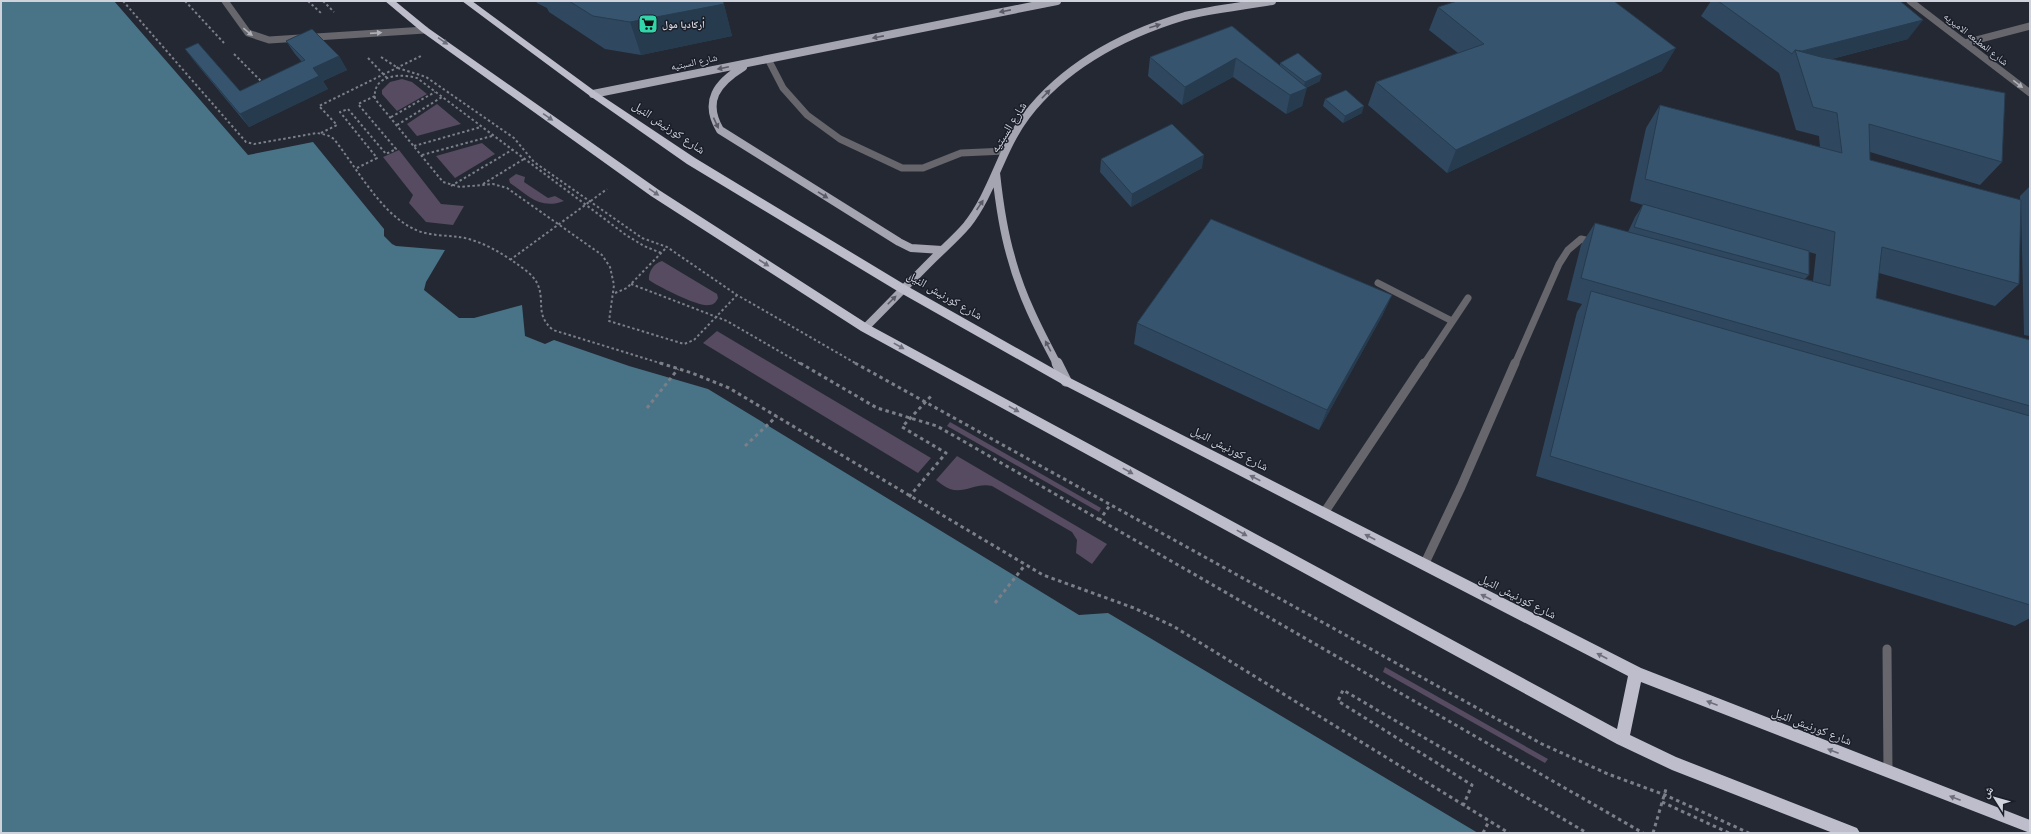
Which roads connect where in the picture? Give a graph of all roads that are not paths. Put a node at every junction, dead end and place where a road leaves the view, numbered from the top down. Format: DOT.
graph roads {
  1 [pos="225,1"];
  2 [pos="389,1"];
  3 [pos="466,1"];
  4 [pos="1057,1"];
  5 [pos="1272,1"];
  6 [pos="1910,1"];
  7 [pos="2030,26"];
  8 [pos="425,30"];
  9 [pos="1965,43"];
  10 [pos="768,59"];
  11 [pos="752,62"];
  12 [pos="594,94"];
  13 [pos="2030,94"];
  14 [pos="1005,151"];
  15 [pos="996,170"];
  16 [pos="1599,243"];
  17 [pos="942,250"];
  18 [pos="1378,283"];
  19 [pos="903,289"];
  20 [pos="1468,298"];
  21 [pos="1452,321"];
  22 [pos="865,328"];
  23 [pos="1066,381"];
  24 [pos="1324,513"];
  25 [pos="1424,565"];
  26 [pos="1887,649"];
  27 [pos="1636,674"];
  28 [pos="1622,739"];
  29 [pos="1888,772"];
  30 [pos="2030,827"];
  31 [pos="1852,833"];
  1 -- 8 [label="street, one-way"];
  2 -- 8 [label="highway"];
  3 -- 12 [label="highway, شارع كورنيش النيل"];
  4 -- 10 [label="main road, شارع السبتيه, one-way"];
  14 -- 5 [label="main road, شارع السبتيه, one-way"];
  6 -- 9 [label="street, شارع المطبعه الاميريه"];
  7 -- 9 [label="street"];
  8 -- 22 [label="highway, one-way"];
  9 -- 13 [label="street, شارع المطبعه الاميريه, one-way"];
  10 -- 11 [label="main road, شارع السبتيه"];
  10 -- 14 [label="street"];
  11 -- 12 [label="main road, شارع السبتيه, one-way"];
  11 -- 17 [label="main road, one-way"];
  12 -- 19 [label="highway, شارع كورنيش النيل"];
  14 -- 15 [label="main road, شارع السبتيه"];
  17 -- 15 [label="main road, شارع السبتيه, one-way"];
  23 -- 15 [label="main road, one-way"];
  16 -- 25 [label="street"];
  17 -- 19 [label="main road, شارع السبتيه"];
  18 -- 21 [label="street"];
  22 -- 19 [label="main road, شارع السبتيه, one-way"];
  19 -- 23 [label="highway, شارع كورنيش النيل"];
  20 -- 21 [label="street"];
  21 -- 24 [label="street"];
  22 -- 28 [label="highway, one-way"];
  24 -- 23 [label="highway, شارع كورنيش النيل, one-way"];
  25 -- 24 [label="highway, شارع كورنيش النيل, one-way"];
  27 -- 25 [label="highway, شارع كورنيش النيل, one-way"];
  26 -- 29 [label="street"];
  27 -- 28 [label="highway"];
  29 -- 27 [label="highway, شارع كورنيش النيل, one-way"];
  28 -- 31 [label="highway"];
  30 -- 29 [label="highway, شارع كورنيش النيل, one-way"];
}
